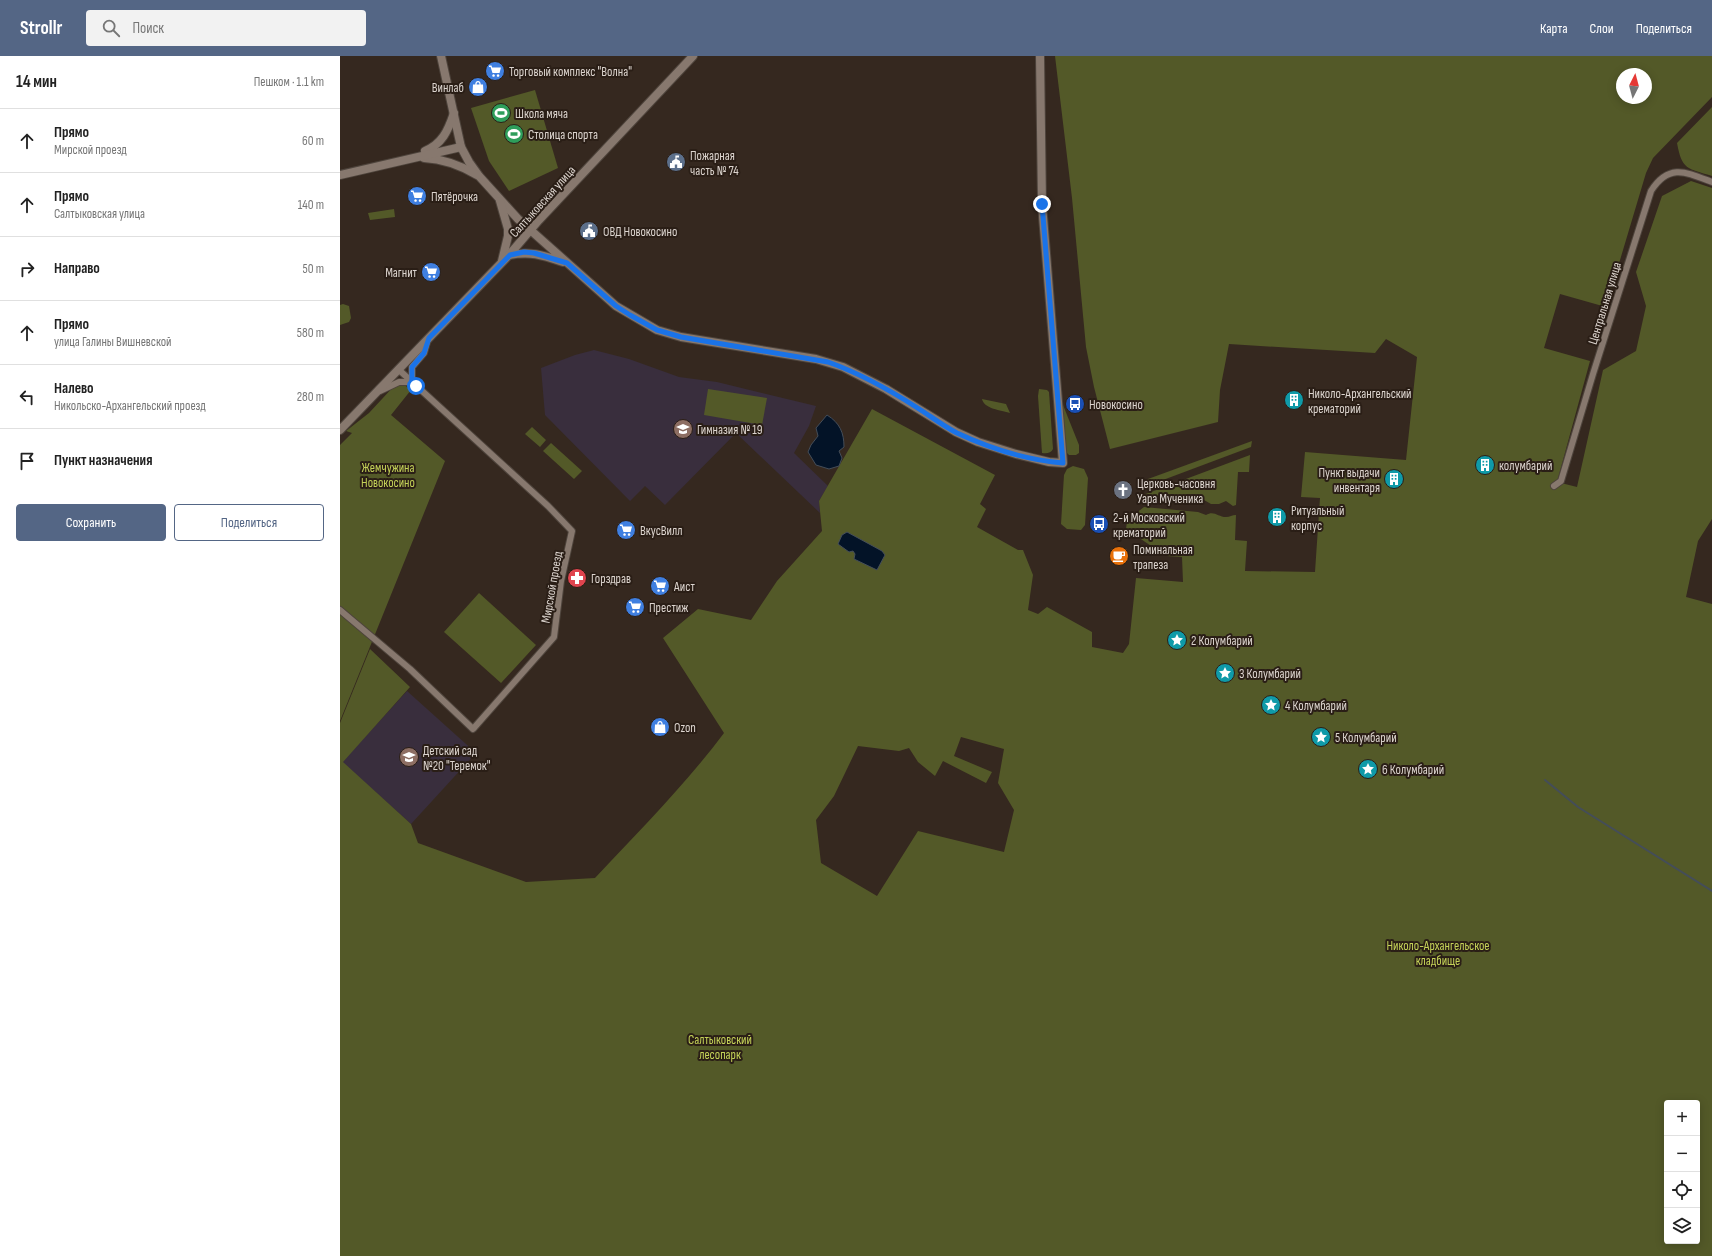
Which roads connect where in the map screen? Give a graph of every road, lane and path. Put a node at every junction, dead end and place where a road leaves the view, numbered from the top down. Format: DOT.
graph roads {
  1 [pos="441,56"];
  2 [pos="693,56"];
  3 [pos="1040,56"];
  4 [pos="454,112"];
  5 [pos="461,147"];
  6 [pos="411,157"];
  7 [pos="340,174"];
  8 [pos="479,176"];
  9 [pos="1712,182"];
  10 [pos="500,198"];
  11 [pos="531,230"];
  12 [pos="510,255"];
  13 [pos="567,263"];
  14 [pos="501,264"];
  15 [pos="429,338"];
  16 [pos="398,370"];
  17 [pos="412,382"];
  18 [pos="375,394"];
  19 [pos="340,430"];
  20 [pos="1554,486"];
  21 [pos="340,610"];
  1 -- 4 [label="street"];
  2 -- 11 [label="street, Салтыковская улица"];
  3 -- 13 [label="street"];
  4 -- 5 [label="street"];
  4 -- 6 [label="street"];
  5 -- 6 [label="street"];
  5 -- 8 [label="street"];
  6 -- 7 [label="street"];
  6 -- 8 [label="street"];
  8 -- 10 [label="street"];
  9 -- 20 [label="street, Центральная улица"];
  10 -- 11 [label="street"];
  10 -- 14 [label="street"];
  11 -- 12 [label="street, Салтыковская улица"];
  11 -- 13 [label="street"];
  12 -- 13 [label="street"];
  12 -- 14 [label="street, Салтыковская улица"];
  14 -- 15 [label="street, Салтыковская улица"];
  15 -- 16 [label="street, Салтыковская улица"];
  15 -- 17 [label="street"];
  16 -- 17 [label="street, Мирской проезд"];
  16 -- 18 [label="street, Салтыковская улица"];
  17 -- 18 [label="street"];
  17 -- 21 [label="street, Мирской проезд"];
  18 -- 19 [label="street, Салтыковская улица"];
}
